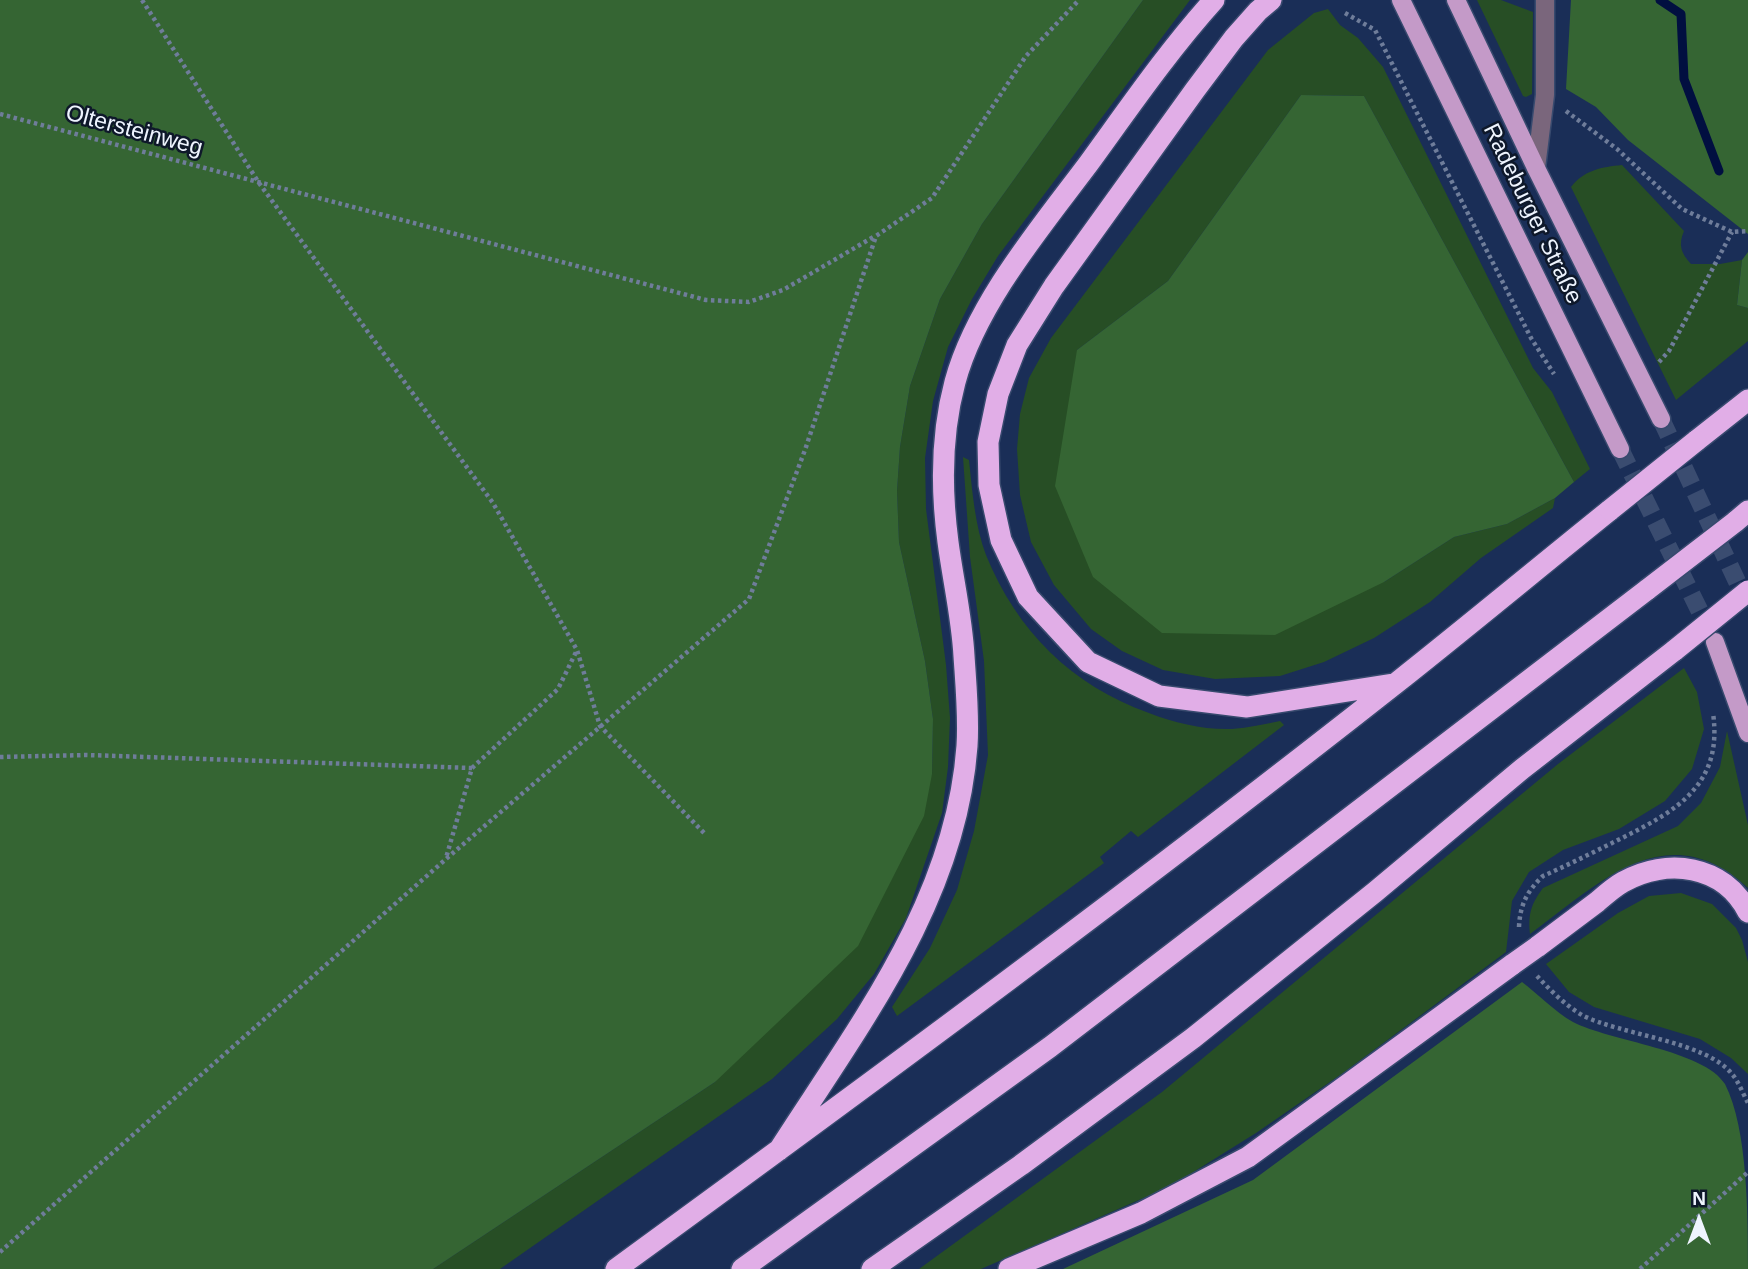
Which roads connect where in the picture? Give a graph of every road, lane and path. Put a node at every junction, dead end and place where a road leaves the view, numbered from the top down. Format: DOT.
graph roads {
  1 [pos="142,0"];
  2 [pos="1079,0"];
  3 [pos="1214,0"];
  4 [pos="1271,0"];
  5 [pos="1401,0"];
  6 [pos="1456,0"];
  7 [pos="1545,0"];
  8 [pos="1345,13"];
  9 [pos="1545,95"];
  10 [pos="0,114"];
  11 [pos="1536,168"];
  12 [pos="259,183"];
  13 [pos="1748,231"];
  14 [pos="1732,232"];
  15 [pos="876,236"];
  16 [pos="1555,376"];
  17 [pos="1643,382"];
  18 [pos="1748,400"];
  19 [pos="1661,419"];
  20 [pos="1620,449"];
  21 [pos="1742,517"];
  22 [pos="1748,591"];
  23 [pos="1715,642"];
  24 [pos="578,650"];
  25 [pos="1395,684"];
  26 [pos="1710,705"];
  27 [pos="600,726"];
  28 [pos="1748,733"];
  29 [pos="0,757"];
  30 [pos="472,768"];
  31 [pos="705,834"];
  32 [pos="446,859"];
  33 [pos="1748,912"];
  34 [pos="1519,932"];
  35 [pos="1534,973"];
  36 [pos="1748,1103"];
  37 [pos="779,1150"];
  38 [pos="1748,1172"];
  39 [pos="0,1252"];
  40 [pos="616,1269"];
  41 [pos="742,1269"];
  42 [pos="872,1269"];
  43 [pos="1009,1269"];
  44 [pos="1640,1269"];
  1 -- 12 [label="path"];
  2 -- 15 [label="path, Oltersteinweg"];
  3 -- 37 [label="highway"];
  4 -- 25 [label="highway"];
  5 -- 20 [label="main road, Radeburger Straße"];
  6 -- 11 [label="main road, Radeburger Straße"];
  7 -- 9 [label="street"];
  8 -- 16 [label="path"];
  9 -- 11 [label="street"];
  9 -- 14 [label="path"];
  10 -- 12 [label="path, Oltersteinweg"];
  11 -- 17 [label="main road, Radeburger Straße"];
  12 -- 15 [label="path, Oltersteinweg"];
  12 -- 24 [label="path"];
  13 -- 14 [label="path"];
  14 -- 17 [label="path"];
  15 -- 27 [label="path"];
  17 -- 19 [label="main road, Radeburger Straße"];
  18 -- 25 [label="highway, bridge"];
  21 -- 41 [label="highway, bridge"];
  22 -- 42 [label="highway, bridge"];
  23 -- 28 [label="main road"];
  24 -- 27 [label="path"];
  24 -- 30 [label="path"];
  25 -- 37 [label="highway"];
  26 -- 34 [label="path"];
  27 -- 31 [label="path"];
  27 -- 32 [label="path"];
  29 -- 30 [label="path"];
  30 -- 32 [label="path"];
  32 -- 39 [label="path"];
  33 -- 43 [label="highway, bridge"];
  35 -- 36 [label="path"];
  37 -- 40 [label="highway"];
  38 -- 44 [label="path"];
}
